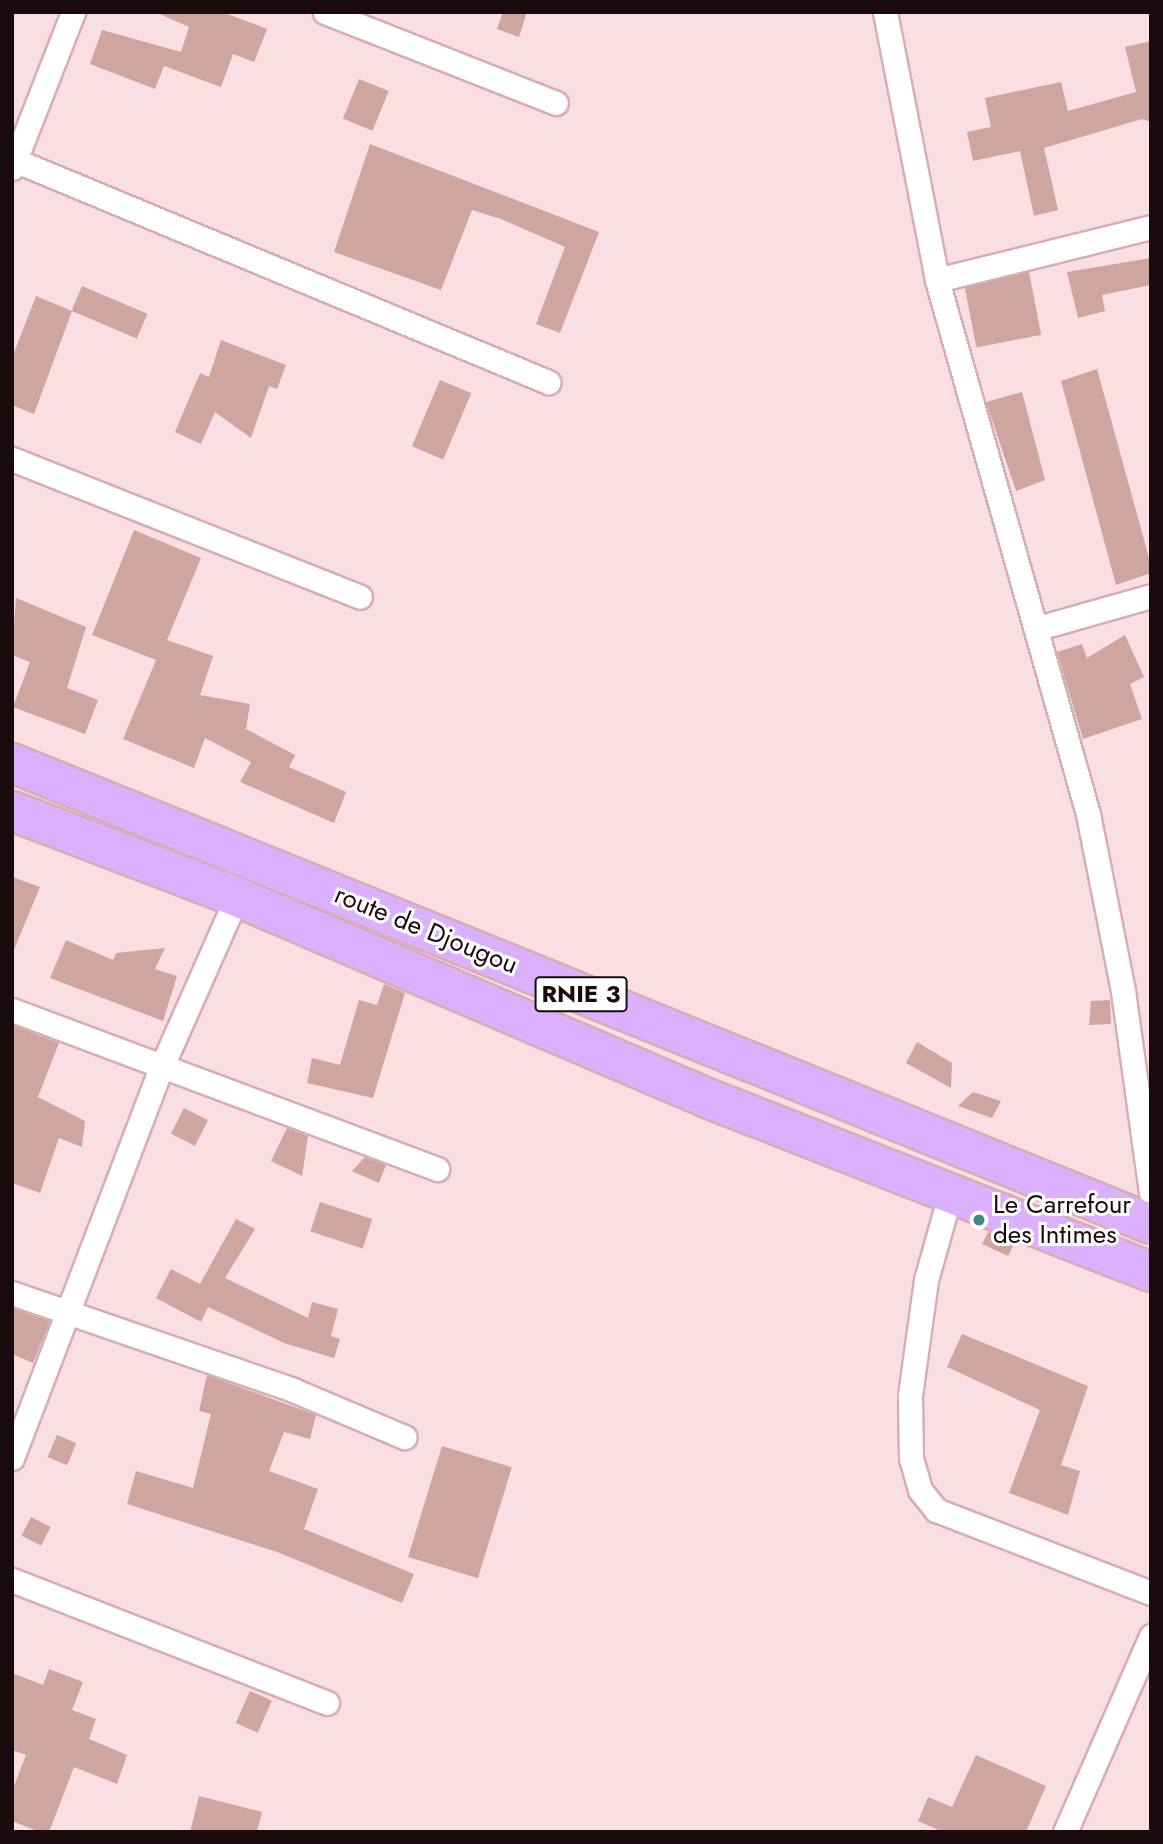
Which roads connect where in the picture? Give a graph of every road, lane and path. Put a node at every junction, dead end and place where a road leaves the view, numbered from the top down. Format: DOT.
graph roads {
  1 [pos="73,12"];
  2 [pos="325,12"];
  3 [pos="885,12"];
  4 [pos="556,103"];
  5 [pos="13,163"];
  6 [pos="1151,227"];
  7 [pos="936,280"];
  8 [pos="548,382"];
  9 [pos="12,459"];
  10 [pos="1151,596"];
  11 [pos="360,597"];
  12 [pos="1038,628"];
  13 [pos="12,763"];
  14 [pos="12,811"];
  15 [pos="237,897"];
  16 [pos="12,1010"];
  17 [pos="162,1066"];
  18 [pos="437,1169"];
  19 [pos="1151,1194"];
  20 [pos="950,1195"];
  21 [pos="1109,1208"];
  22 [pos="1151,1224"];
  23 [pos="1151,1272"];
  24 [pos="12,1293"];
  25 [pos="69,1315"];
  26 [pos="404,1437"];
  27 [pos="12,1458"];
  28 [pos="12,1580"];
  29 [pos="1151,1593"];
  30 [pos="1151,1636"];
  31 [pos="327,1703"];
  32 [pos="1065,1832"];
  1 -- 5 [label="street"];
  2 -- 4 [label="street"];
  3 -- 7 [label="street"];
  5 -- 8 [label="street"];
  6 -- 7 [label="street"];
  7 -- 12 [label="street"];
  9 -- 11 [label="street"];
  10 -- 12 [label="street"];
  12 -- 19 [label="street"];
  13 -- 21 [label="highway, route de Djougou / RNIE 3"];
  14 -- 15 [label="highway, route de Djougou / RNIE 3"];
  15 -- 17 [label="street"];
  15 -- 20 [label="highway, route de Djougou / RNIE 3"];
  16 -- 17 [label="street"];
  17 -- 18 [label="street"];
  17 -- 25 [label="street"];
  19 -- 21 [label="street"];
  20 -- 23 [label="highway, route de Djougou / RNIE 3"];
  20 -- 29 [label="street"];
  21 -- 22 [label="highway, route de Djougou / RNIE 3"];
  24 -- 25 [label="street"];
  25 -- 26 [label="street"];
  25 -- 27 [label="street"];
  28 -- 31 [label="street"];
  30 -- 32 [label="street"];
}
